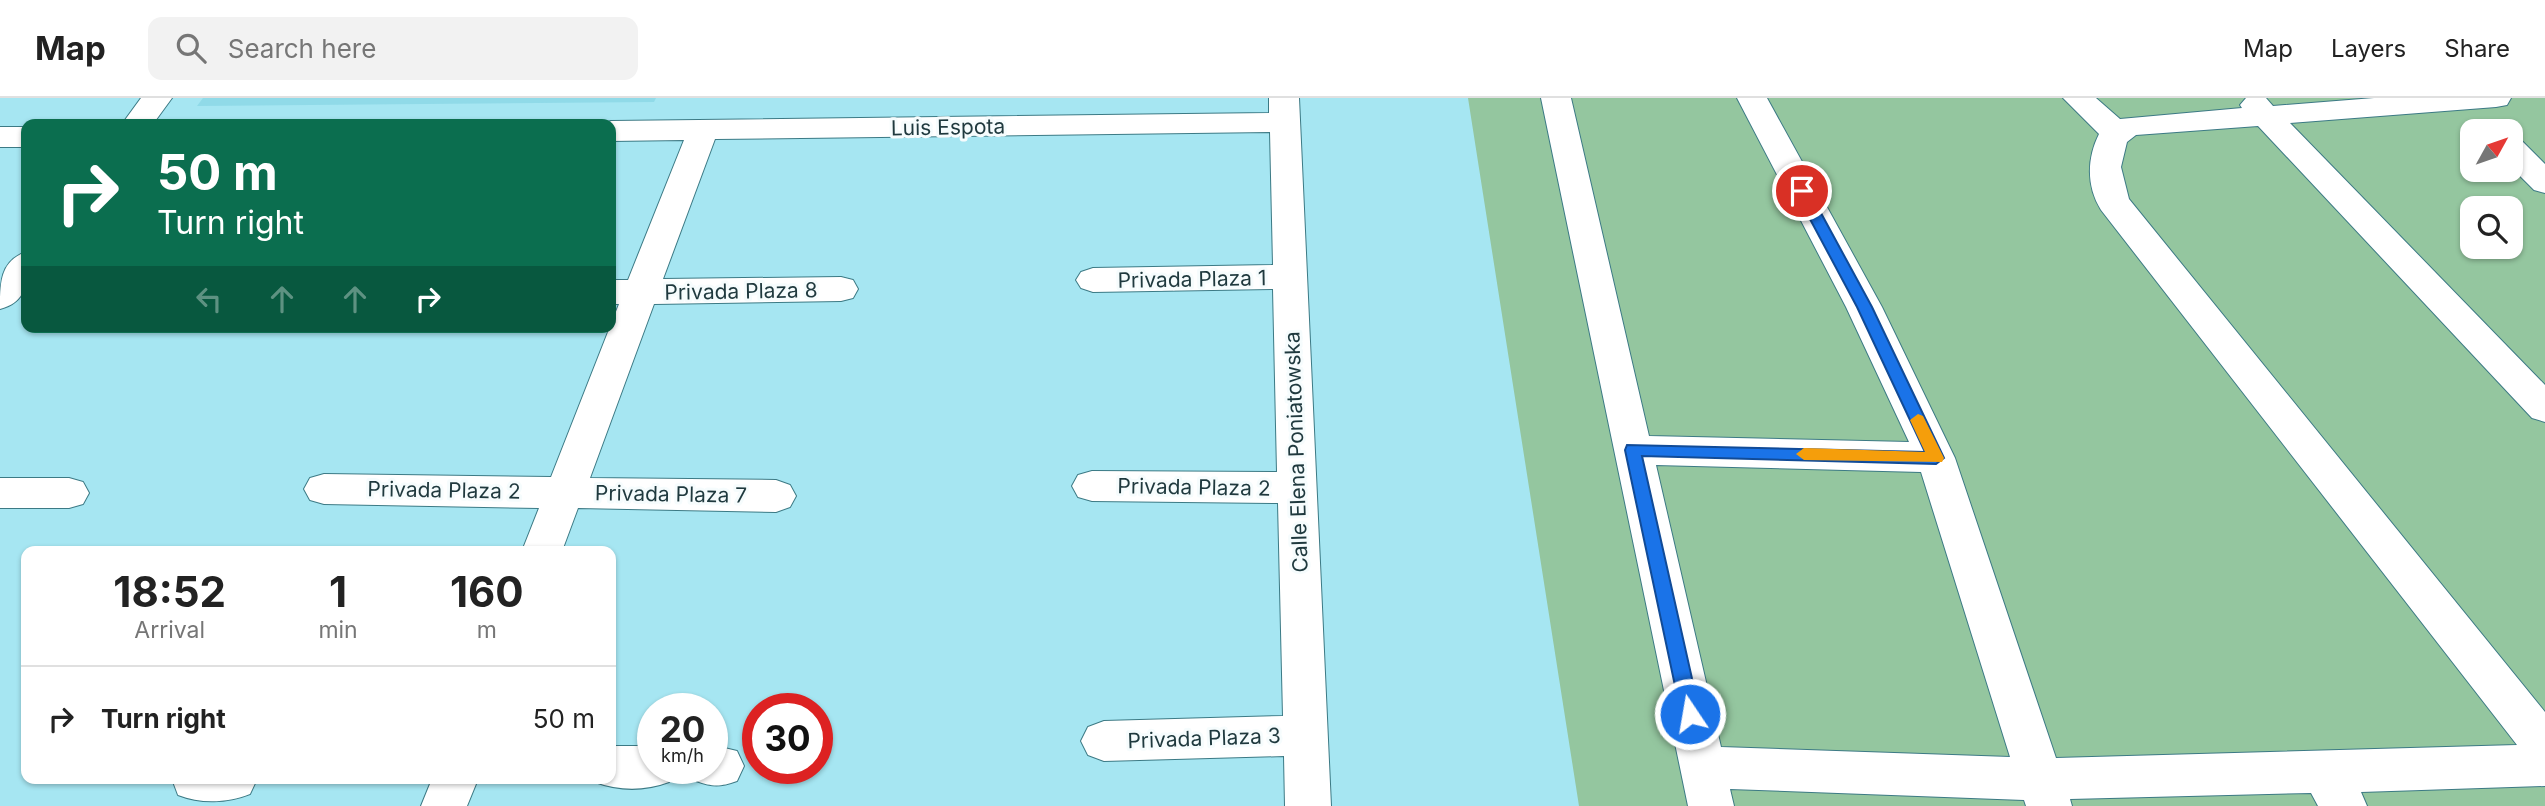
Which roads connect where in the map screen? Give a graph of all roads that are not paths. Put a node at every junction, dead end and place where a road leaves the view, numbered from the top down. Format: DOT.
graph roads {
  1 [pos="157,98"];
  2 [pos="1556,98"];
  3 [pos="1752,98"];
  4 [pos="2078,98"];
  5 [pos="2477,105"];
  6 [pos="2258,108"];
  7 [pos="1285,110"];
  8 [pos="141,119"];
  9 [pos="703,130"];
  10 [pos="616,131"];
  11 [pos="2116,132"];
  12 [pos="0,137"];
  13 [pos="21,137"];
  14 [pos="2524,161"];
  15 [pos="2545,183"];
  16 [pos="21,272"];
  17 [pos="1290,277"];
  18 [pos="1093,281"];
  19 [pos="841,289"];
  20 [pos="626,292"];
  21 [pos="7,294"];
  22 [pos="616,325"];
  23 [pos="613,333"];
  24 [pos="2545,408"];
  25 [pos="1633,450"];
  26 [pos="1936,458"];
  27 [pos="1092,486"];
  28 [pos="1297,488"];
  29 [pos="324,489"];
  30 [pos="565,492"];
  31 [pos="0,493"];
  32 [pos="69,493"];
  33 [pos="776,496"];
  34 [pos="544,546"];
  35 [pos="1306,735"];
  36 [pos="1104,741"];
  37 [pos="2545,746"];
  38 [pos="2545,765"];
  39 [pos="616,767"];
  40 [pos="637,767"];
  41 [pos="453,784"];
  42 [pos="1706,786"];
  43 [pos="2334,789"];
  44 [pos="2043,792"];
  45 [pos="444,806"];
  46 [pos="1308,806"];
  1 -- 8 [label="street"];
  2 -- 25 [label="street"];
  3 -- 26 [label="street"];
  4 -- 11 [label="street"];
  5 -- 6 [label="street"];
  6 -- 11 [label="street"];
  6 -- 24 [label="street"];
  7 -- 9 [label="street, Luis Espota"];
  7 -- 17 [label="street, Calle Elena Poniatowska"];
  9 -- 10 [label="street, Luis Espota"];
  9 -- 20 [label="street"];
  11 -- 37 [label="street"];
  12 -- 13 [label="street"];
  14 -- 15 [label="street"];
  16 -- 21 [label="street"];
  17 -- 18 [label="street, Privada Plaza 1"];
  17 -- 28 [label="street, Calle Elena Poniatowska"];
  19 -- 20 [label="street, Privada Plaza 8"];
  20 -- 22 [label="street"];
  23 -- 30 [label="street"];
  25 -- 26 [label="street"];
  25 -- 42 [label="street"];
  26 -- 44 [label="street"];
  27 -- 28 [label="street, Privada Plaza 2"];
  28 -- 35 [label="street, Calle Elena Poniatowska"];
  29 -- 30 [label="street, Privada Plaza 2"];
  30 -- 33 [label="street, Privada Plaza 7"];
  30 -- 34 [label="street"];
  31 -- 32 [label="street"];
  35 -- 36 [label="street, Privada Plaza 3"];
  35 -- 46 [label="street, Calle Elena Poniatowska"];
  38 -- 43 [label="street"];
  39 -- 40 [label="street"];
  41 -- 45 [label="street"];
  42 -- 44 [label="street"];
  43 -- 44 [label="street"];
}
